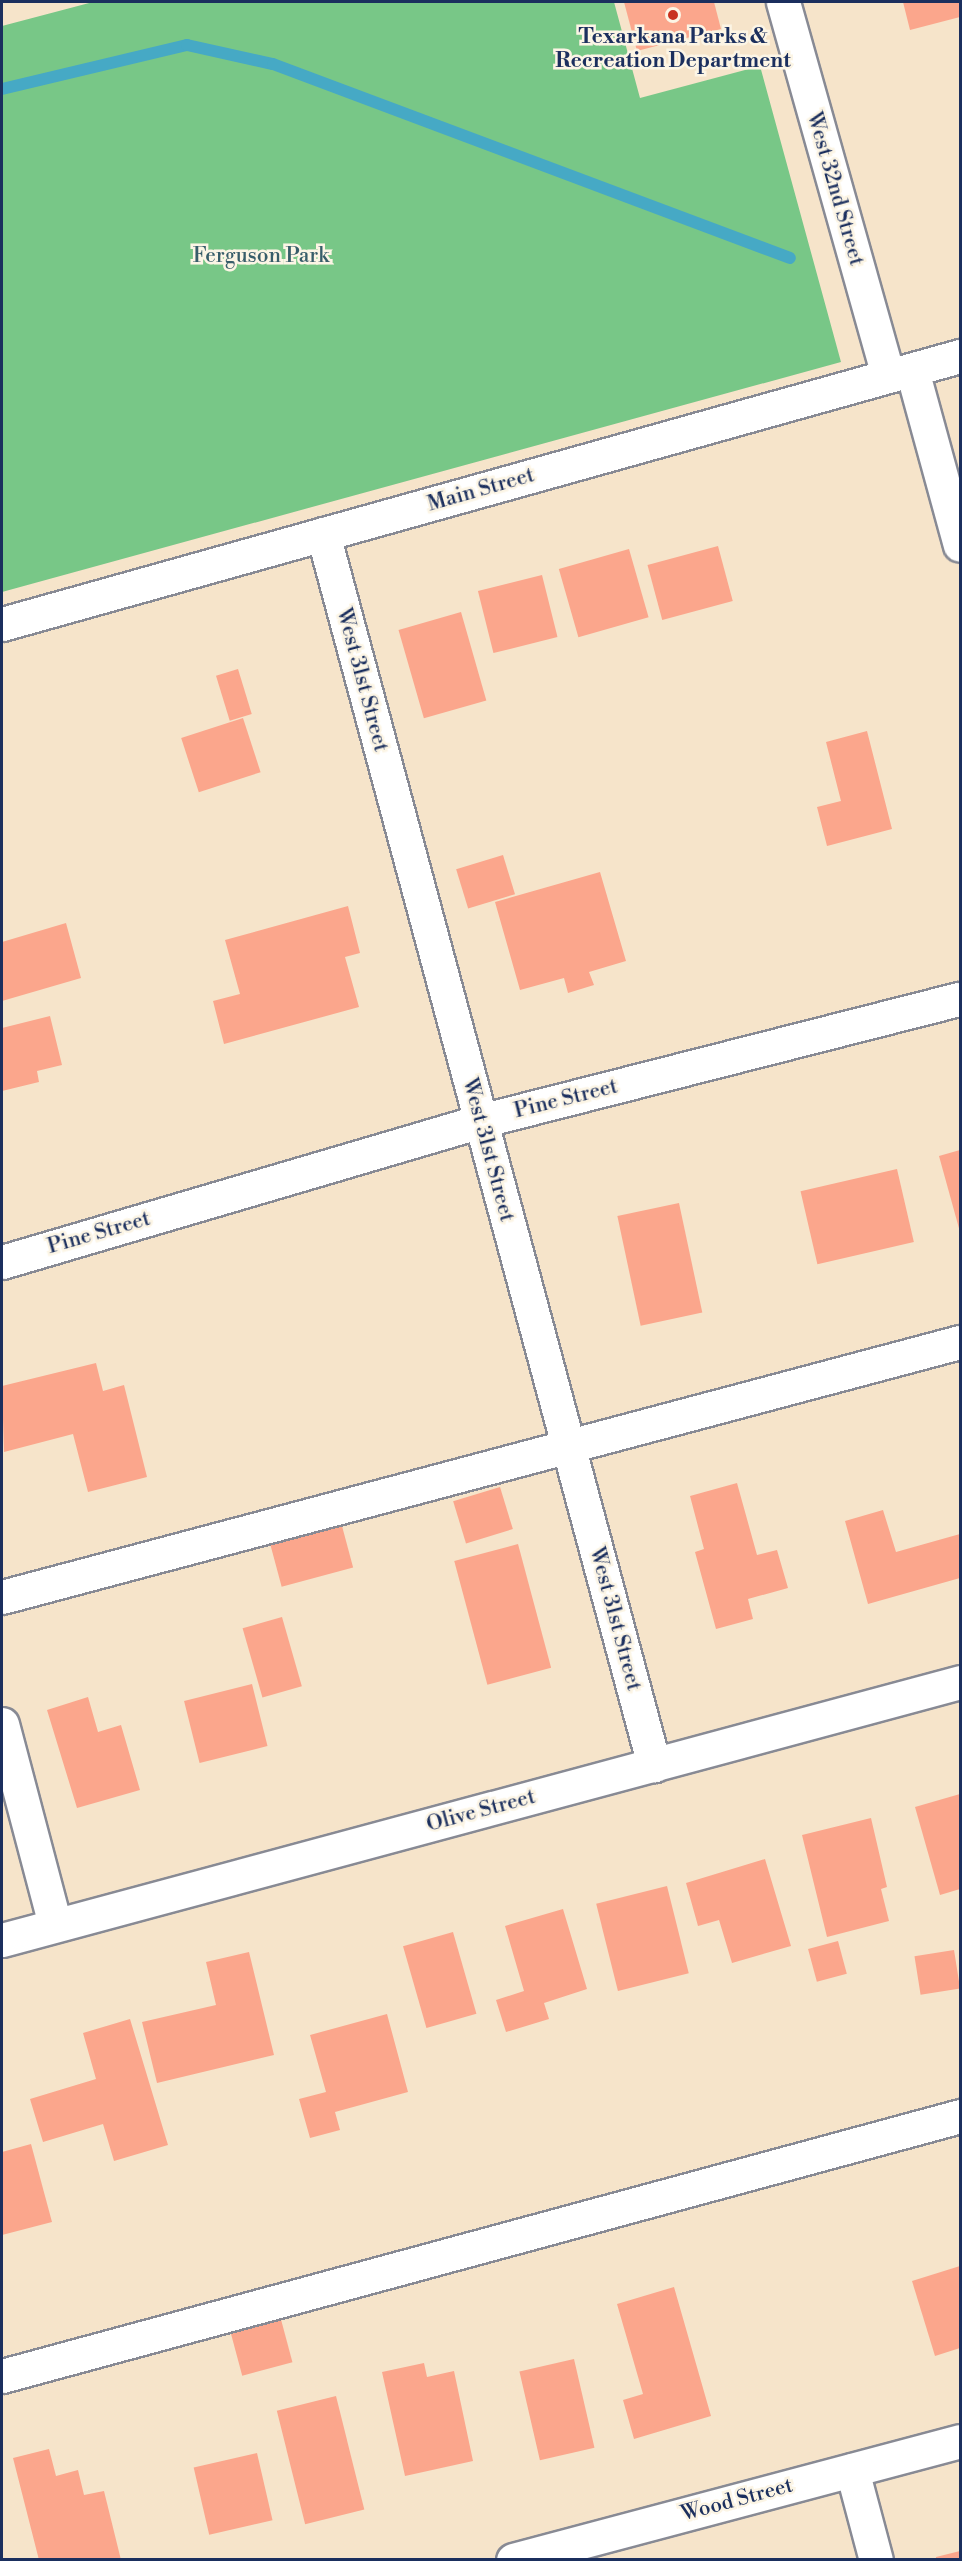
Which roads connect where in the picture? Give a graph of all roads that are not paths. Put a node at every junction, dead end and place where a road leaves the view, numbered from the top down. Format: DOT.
graph roads {
  1 [pos="783,2"];
  2 [pos="960,356"];
  3 [pos="900,373"];
  4 [pos="323,534"];
  5 [pos="960,545"];
  6 [pos="2,624"];
  7 [pos="960,999"];
  8 [pos="480,1121"];
  9 [pos="2,1262"];
  10 [pos="960,1342"];
  11 [pos="569,1448"];
  12 [pos="2,1597"];
  13 [pos="960,1682"];
  14 [pos="2,1725"];
  15 [pos="654,1765"];
  16 [pos="55,1925"];
  17 [pos="2,1940"];
  18 [pos="960,2116"];
  19 [pos="2,2376"];
  20 [pos="960,2441"];
  21 [pos="852,2470"];
  22 [pos="513,2559"];
  23 [pos="876,2559"];
  1 -- 3 [label="street, West 32nd Street"];
  2 -- 3 [label="street, Main Street"];
  3 -- 4 [label="street, Main Street"];
  3 -- 5 [label="street, West 32nd Street"];
  4 -- 6 [label="street, Main Street"];
  4 -- 8 [label="street, West 31st Street"];
  7 -- 8 [label="street, Pine Street"];
  8 -- 9 [label="street, Pine Street"];
  8 -- 11 [label="street, West 31st Street"];
  10 -- 11 [label="street"];
  11 -- 12 [label="street"];
  11 -- 15 [label="street, West 31st Street"];
  13 -- 15 [label="street, Olive Street"];
  14 -- 16 [label="street"];
  15 -- 16 [label="street, Olive Street"];
  16 -- 17 [label="street, Olive Street"];
  18 -- 19 [label="street"];
  20 -- 21 [label="street, Wood Street"];
  21 -- 22 [label="street, Wood Street"];
  21 -- 23 [label="street"];
}
